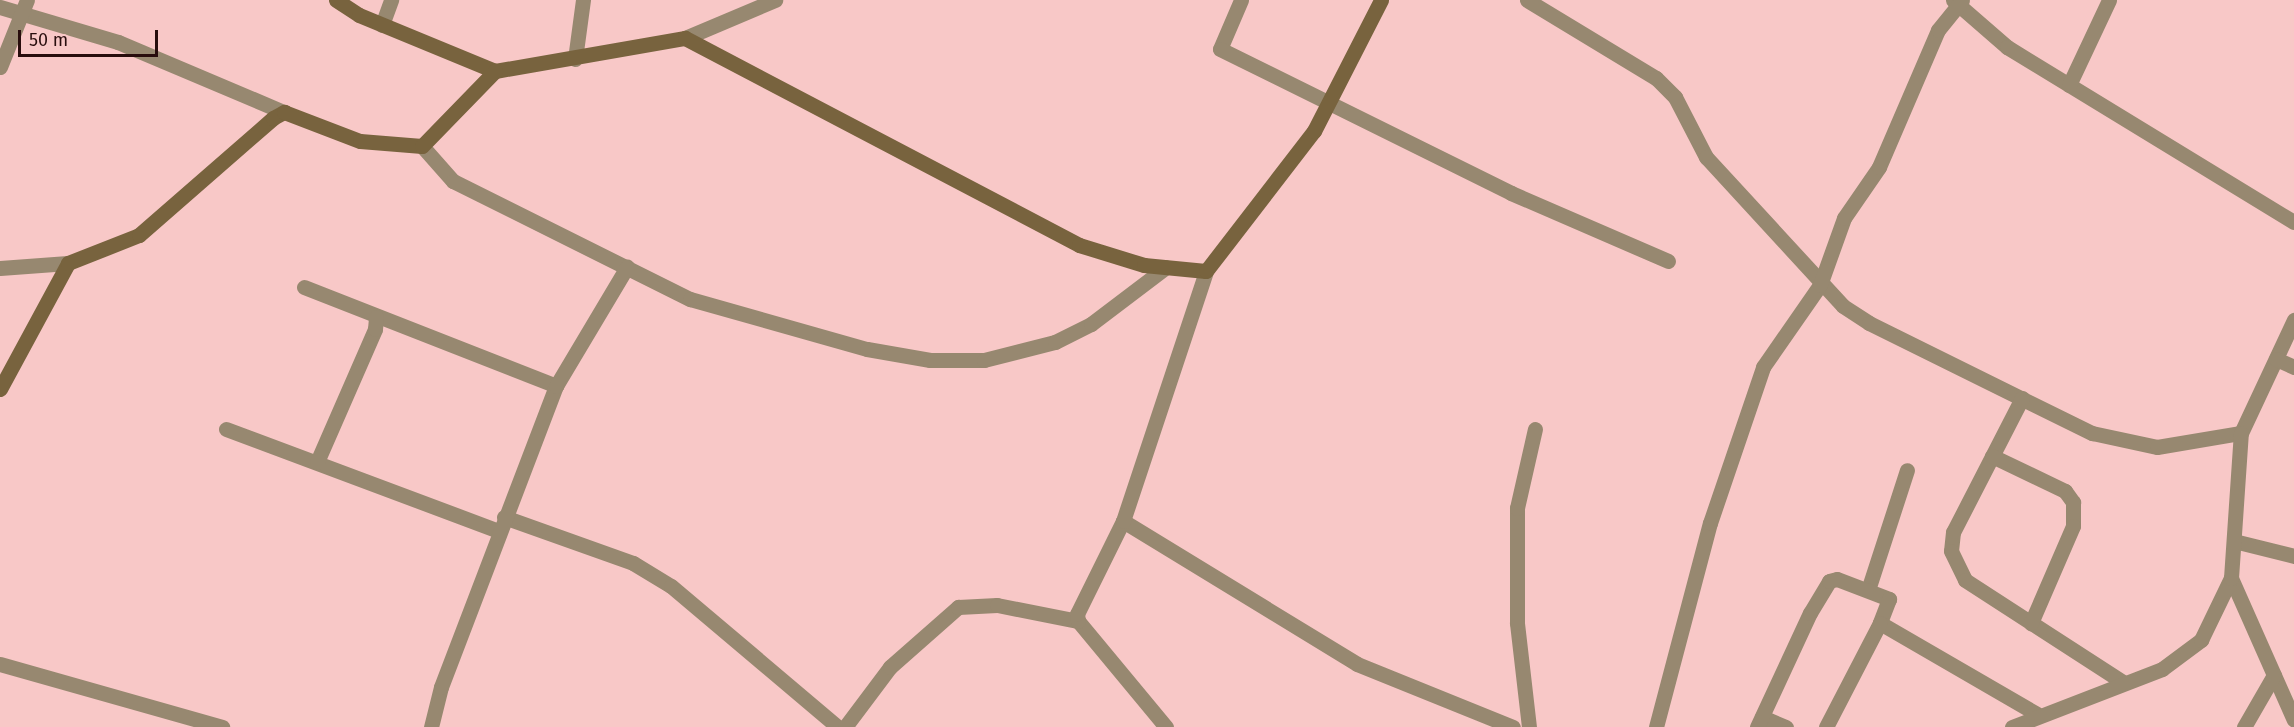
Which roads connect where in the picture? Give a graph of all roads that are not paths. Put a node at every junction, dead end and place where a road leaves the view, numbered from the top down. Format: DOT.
graph roads {
  1 [pos="336,0"];
  2 [pos="391,0"];
  3 [pos="583,0"];
  4 [pos="775,0"];
  5 [pos="1240,0"];
  6 [pos="1381,0"];
  7 [pos="1527,0"];
  8 [pos="2109,0"];
  9 [pos="1958,2"];
  10 [pos="24,6"];
  11 [pos="0,7"];
  12 [pos="747,7"];
  13 [pos="382,25"];
  14 [pos="685,38"];
  15 [pos="575,59"];
  16 [pos="0,67"];
  17 [pos="495,71"];
  18 [pos="2069,85"];
  19 [pos="1327,105"];
  20 [pos="284,112"];
  21 [pos="422,146"];
  22 [pos="2294,222"];
  23 [pos="1668,261"];
  24 [pos="68,263"];
  25 [pos="627,267"];
  26 [pos="1166,267"];
  27 [pos="0,268"];
  28 [pos="1206,271"];
  29 [pos="1820,285"];
  30 [pos="304,287"];
  31 [pos="376,317"];
  32 [pos="2294,320"];
  33 [pos="2276,359"];
  34 [pos="2294,367"];
  35 [pos="556,386"];
  36 [pos="0,389"];
  37 [pos="2022,398"];
  38 [pos="226,429"];
  39 [pos="1534,429"];
  40 [pos="2241,433"];
  41 [pos="1992,456"];
  42 [pos="317,462"];
  43 [pos="1906,470"];
  44 [pos="1123,521"];
  45 [pos="502,524"];
  46 [pos="2234,541"];
  47 [pos="2294,556"];
  48 [pos="2231,578"];
  49 [pos="1868,590"];
  50 [pos="1078,621"];
  51 [pos="1880,622"];
  52 [pos="2031,623"];
  53 [pos="0,664"];
  54 [pos="2274,675"];
  55 [pos="2124,683"];
  56 [pos="2037,714"];
  57 [pos="2294,720"];
  58 [pos="1759,722"];
  59 [pos="222,727"];
  60 [pos="431,727"];
  61 [pos="838,727"];
  62 [pos="845,727"];
  63 [pos="1166,727"];
  64 [pos="1513,727"];
  65 [pos="1529,727"];
  66 [pos="1656,727"];
  67 [pos="1786,727"];
  68 [pos="1826,727"];
  69 [pos="2012,727"];
  70 [pos="2244,727"];
  1 -- 13 [label="street"];
  2 -- 13 [label="street"];
  3 -- 15 [label="street"];
  4 -- 12 [label="street"];
  5 -- 19 [label="street"];
  6 -- 19 [label="street"];
  7 -- 29 [label="street"];
  8 -- 18 [label="street"];
  9 -- 18 [label="street"];
  9 -- 29 [label="street"];
  10 -- 11 [label="street"];
  10 -- 16 [label="street"];
  10 -- 20 [label="street"];
  12 -- 14 [label="street"];
  13 -- 17 [label="street"];
  14 -- 15 [label="street"];
  14 -- 26 [label="street"];
  15 -- 17 [label="street"];
  17 -- 21 [label="street"];
  18 -- 22 [label="street"];
  19 -- 23 [label="street"];
  19 -- 28 [label="street"];
  20 -- 21 [label="street"];
  20 -- 24 [label="street"];
  21 -- 25 [label="street"];
  24 -- 27 [label="street"];
  24 -- 36 [label="street"];
  25 -- 26 [label="street"];
  25 -- 35 [label="street"];
  26 -- 28 [label="street"];
  28 -- 44 [label="street"];
  29 -- 37 [label="street"];
  29 -- 66 [label="street"];
  30 -- 31 [label="street"];
  31 -- 35 [label="street"];
  31 -- 42 [label="street"];
  32 -- 33 [label="street"];
  33 -- 34 [label="street"];
  33 -- 40 [label="street"];
  35 -- 45 [label="street"];
  37 -- 40 [label="street"];
  37 -- 41 [label="street"];
  38 -- 42 [label="street"];
  39 -- 65 [label="street"];
  40 -- 46 [label="street"];
  41 -- 52 [label="street"];
  41 -- 52 [label="street"];
  42 -- 45 [label="street"];
  43 -- 49 [label="street"];
  44 -- 50 [label="street"];
  44 -- 64 [label="street"];
  45 -- 60 [label="street"];
  45 -- 61 [label="street"];
  46 -- 47 [label="street"];
  46 -- 48 [label="street"];
  48 -- 54 [label="street"];
  48 -- 55 [label="street"];
  49 -- 51 [label="street"];
  49 -- 58 [label="street"];
  50 -- 62 [label="street"];
  50 -- 63 [label="street"];
  51 -- 56 [label="street"];
  51 -- 68 [label="street"];
  52 -- 55 [label="street"];
  53 -- 59 [label="street"];
  54 -- 57 [label="street"];
  54 -- 70 [label="street"];
  55 -- 56 [label="street"];
  56 -- 69 [label="street"];
  58 -- 67 [label="street"];
}
